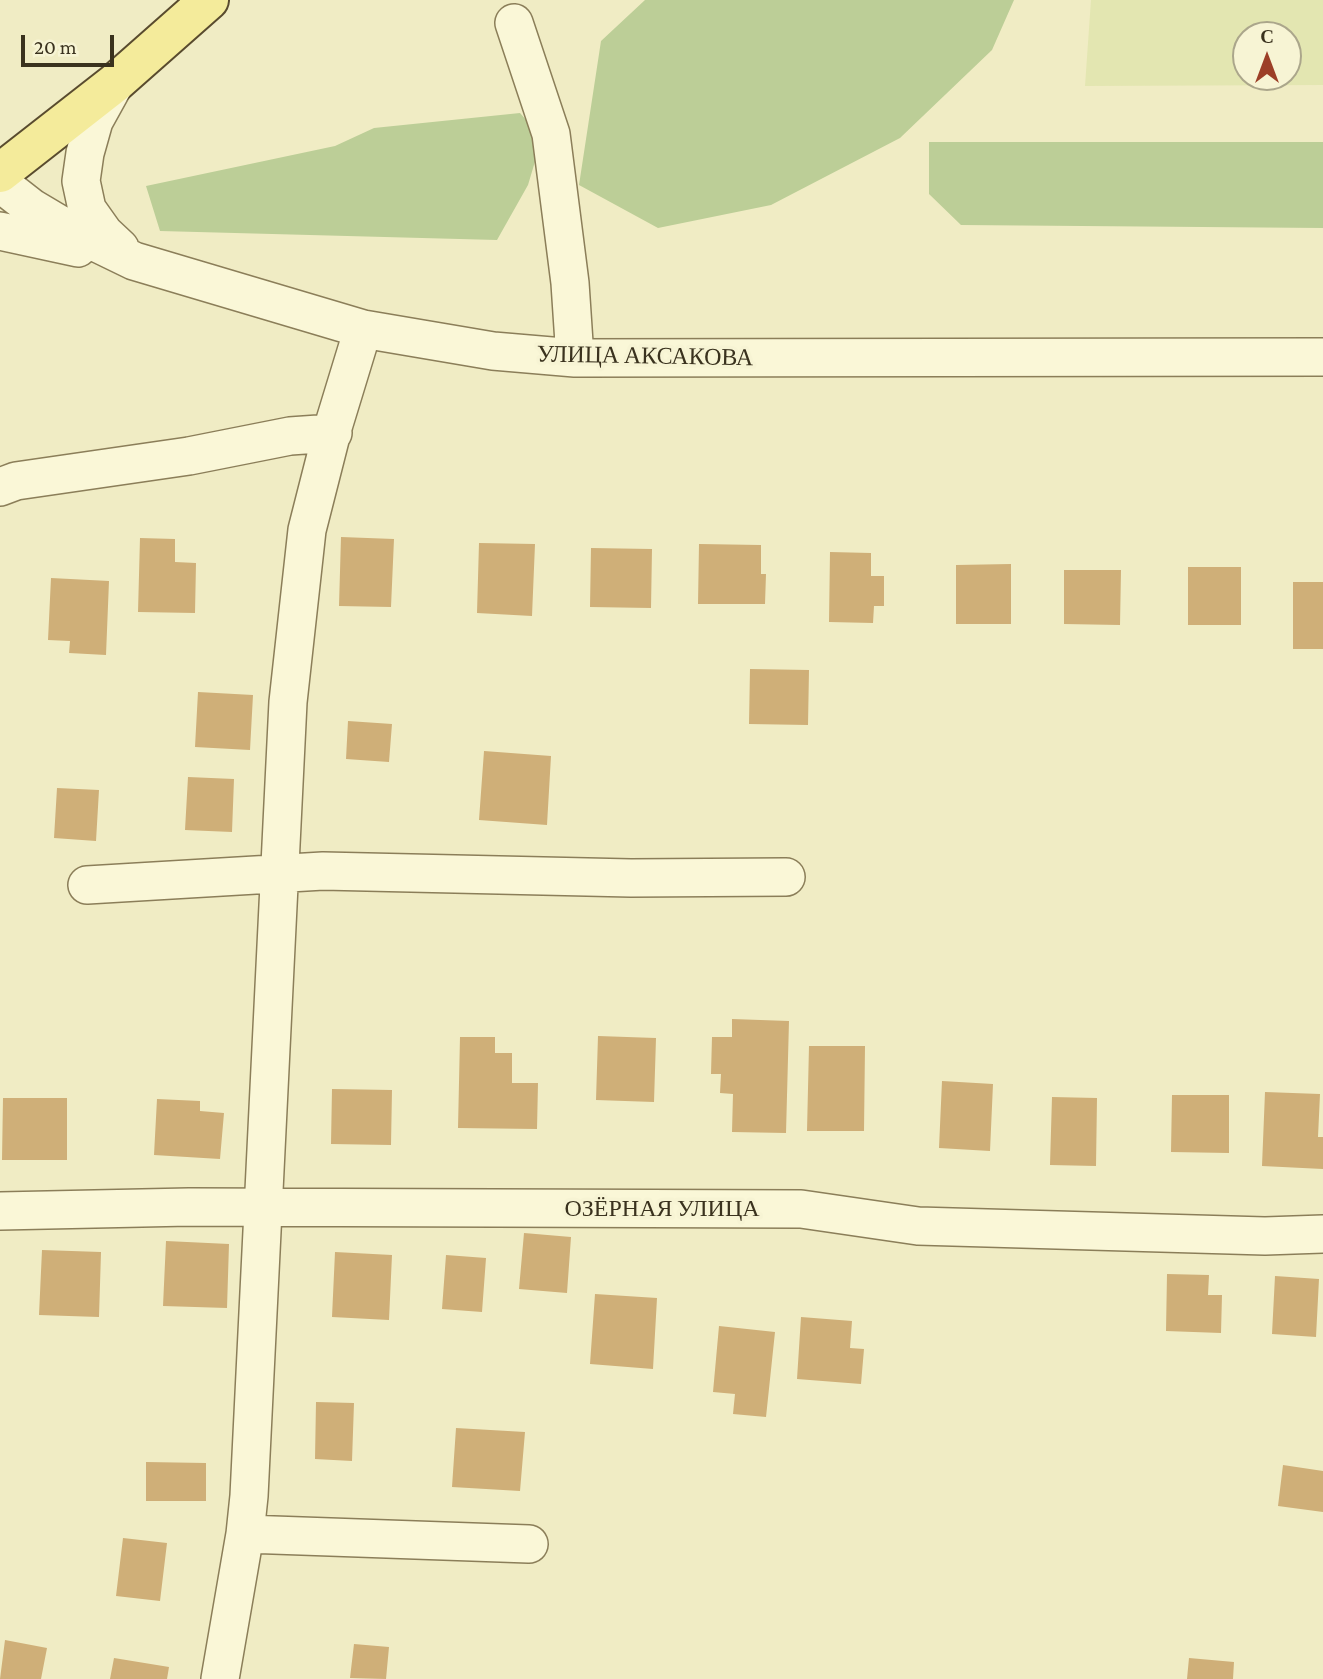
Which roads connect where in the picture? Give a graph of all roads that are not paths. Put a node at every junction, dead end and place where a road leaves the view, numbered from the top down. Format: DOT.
graph roads {
  1 [pos="209,0"];
  2 [pos="514,23"];
  3 [pos="115,83"];
  4 [pos="0,173"];
  5 [pos="0,183"];
  6 [pos="0,231"];
  7 [pos="134,261"];
  8 [pos="363,328"];
  9 [pos="1323,357"];
  10 [pos="575,358"];
  11 [pos="333,433"];
  12 [pos="0,487"];
  13 [pos="281,873"];
  14 [pos="786,877"];
  15 [pos="87,885"];
  16 [pos="263,1207"];
  17 [pos="0,1211"];
  18 [pos="1323,1234"];
  19 [pos="244,1534"];
  20 [pos="528,1544"];
  21 [pos="220,1679"];
  1 -- 3 [label="main road"];
  2 -- 10 [label="street"];
  3 -- 4 [label="main road"];
  3 -- 7 [label="street"];
  5 -- 7 [label="street, УЛИЦА АКСАКОВА"];
  6 -- 7 [label="street"];
  7 -- 8 [label="street, УЛИЦА АКСАКОВА"];
  8 -- 10 [label="street, УЛИЦА АКСАКОВА"];
  8 -- 11 [label="street"];
  9 -- 10 [label="street, УЛИЦА АКСАКОВА"];
  11 -- 12 [label="street"];
  11 -- 13 [label="street"];
  13 -- 14 [label="street"];
  13 -- 15 [label="street"];
  13 -- 16 [label="street"];
  16 -- 17 [label="street, ОЗЁРНАЯ УЛИЦА"];
  16 -- 18 [label="street, ОЗЁРНАЯ УЛИЦА"];
  16 -- 19 [label="street"];
  19 -- 20 [label="street"];
  19 -- 21 [label="street"];
}
